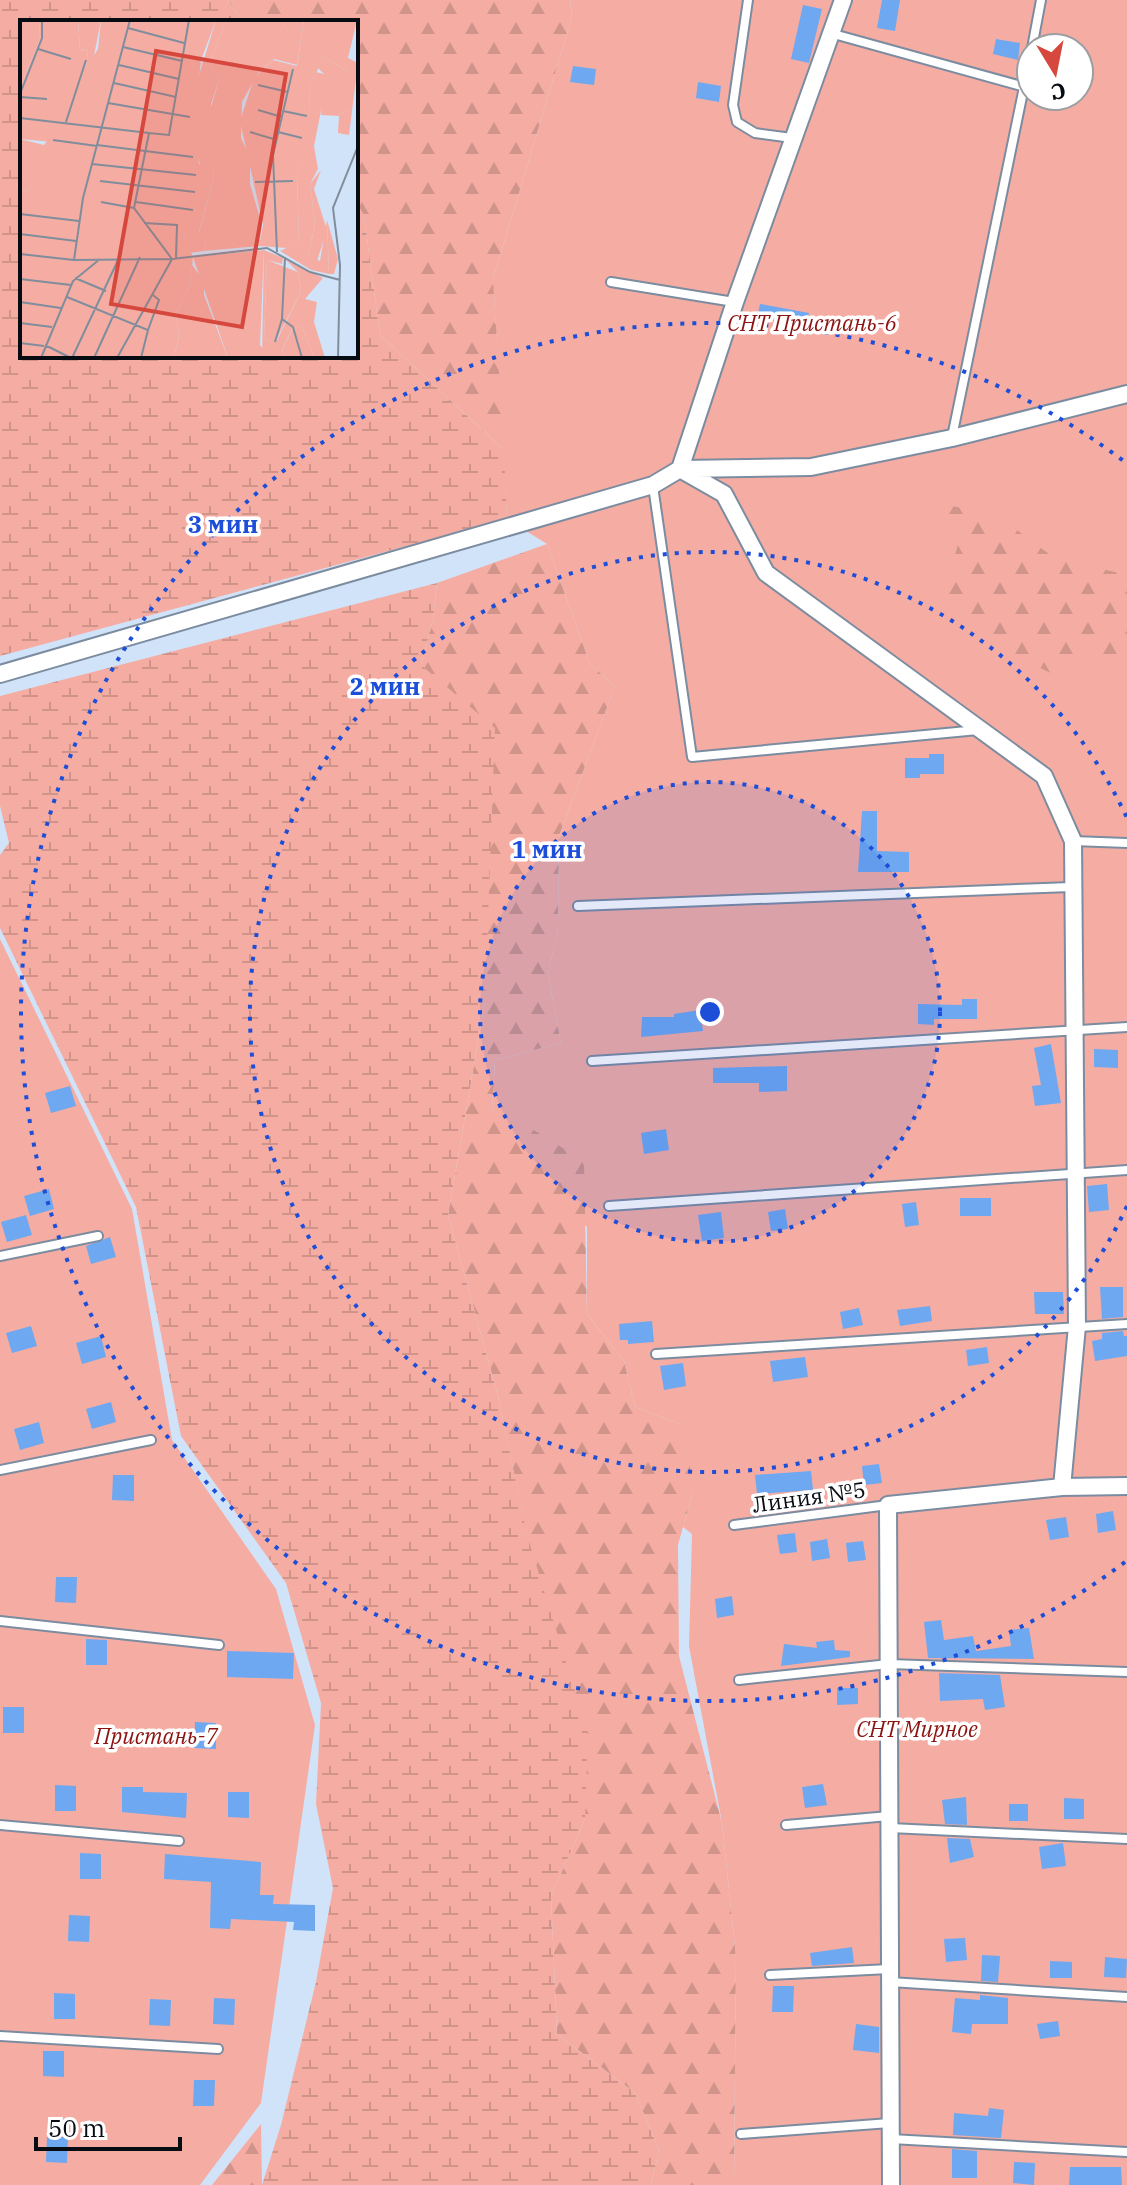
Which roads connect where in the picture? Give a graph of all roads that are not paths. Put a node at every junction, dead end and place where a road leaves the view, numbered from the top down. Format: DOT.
graph roads {
  1 [pos="748,0"];
  2 [pos="843,0"];
  3 [pos="1041,0"];
  4 [pos="1035,32"];
  5 [pos="829,33"];
  6 [pos="1015,84"];
  7 [pos="1020,112"];
  8 [pos="792,138"];
  9 [pos="611,282"];
  10 [pos="735,302"];
  11 [pos="1126,392"];
  12 [pos="952,438"];
  13 [pos="680,469"];
  14 [pos="653,485"];
  15 [pos="0,674"];
  16 [pos="980,729"];
  17 [pos="1073,841"];
  18 [pos="1127,843"];
  19 [pos="1071,887"];
  20 [pos="578,906"];
  21 [pos="1127,1027"];
  22 [pos="1076,1028"];
  23 [pos="592,1061"];
  24 [pos="1127,1170"];
  25 [pos="1073,1172"];
  26 [pos="609,1206"];
  27 [pos="98,1236"];
  28 [pos="0,1256"];
  29 [pos="1127,1324"];
  30 [pos="1077,1326"];
  31 [pos="656,1354"];
  32 [pos="151,1440"];
  33 [pos="0,1470"];
  34 [pos="1127,1486"];
  35 [pos="1062,1487"];
  36 [pos="888,1505"];
  37 [pos="734,1525"];
  38 [pos="0,1621"];
  39 [pos="219,1645"];
  40 [pos="889,1664"];
  41 [pos="1127,1672"];
  42 [pos="739,1680"];
  43 [pos="890,1822"];
  44 [pos="0,1825"];
  45 [pos="786,1825"];
  46 [pos="1127,1839"];
  47 [pos="179,1841"];
  48 [pos="770,1975"];
  49 [pos="890,1976"];
  50 [pos="1127,1997"];
  51 [pos="0,2036"];
  52 [pos="218,2049"];
  53 [pos="891,2131"];
  54 [pos="741,2134"];
  55 [pos="1127,2152"];
  56 [pos="891,2185"];
  1 -- 8 [label="lane"];
  2 -- 5 [label="street"];
  3 -- 4 [label="lane"];
  5 -- 6 [label="lane"];
  5 -- 8 [label="street"];
  7 -- 12 [label="lane"];
  8 -- 10 [label="street"];
  9 -- 10 [label="lane"];
  10 -- 13 [label="street"];
  11 -- 12 [label="street"];
  12 -- 13 [label="street"];
  13 -- 14 [label="street"];
  13 -- 16 [label="street"];
  14 -- 15 [label="street"];
  14 -- 16 [label="lane"];
  16 -- 17 [label="street"];
  17 -- 18 [label="lane"];
  17 -- 19 [label="street"];
  19 -- 20 [label="lane"];
  19 -- 22 [label="street"];
  21 -- 22 [label="lane"];
  22 -- 23 [label="lane"];
  22 -- 25 [label="street"];
  24 -- 25 [label="lane"];
  25 -- 26 [label="lane"];
  25 -- 30 [label="street"];
  27 -- 28 [label="lane"];
  29 -- 30 [label="lane"];
  30 -- 31 [label="lane"];
  30 -- 35 [label="street"];
  32 -- 33 [label="lane"];
  34 -- 35 [label="street"];
  35 -- 36 [label="street"];
  36 -- 37 [label="lane, Линия №5"];
  36 -- 40 [label="street"];
  38 -- 39 [label="lane"];
  40 -- 41 [label="lane"];
  40 -- 42 [label="lane"];
  40 -- 43 [label="street"];
  43 -- 45 [label="lane"];
  43 -- 46 [label="lane"];
  43 -- 49 [label="street"];
  44 -- 47 [label="lane"];
  48 -- 49 [label="lane"];
  49 -- 50 [label="lane"];
  49 -- 53 [label="street"];
  51 -- 52 [label="lane"];
  53 -- 54 [label="lane"];
  53 -- 55 [label="lane"];
  53 -- 56 [label="street"];
}
